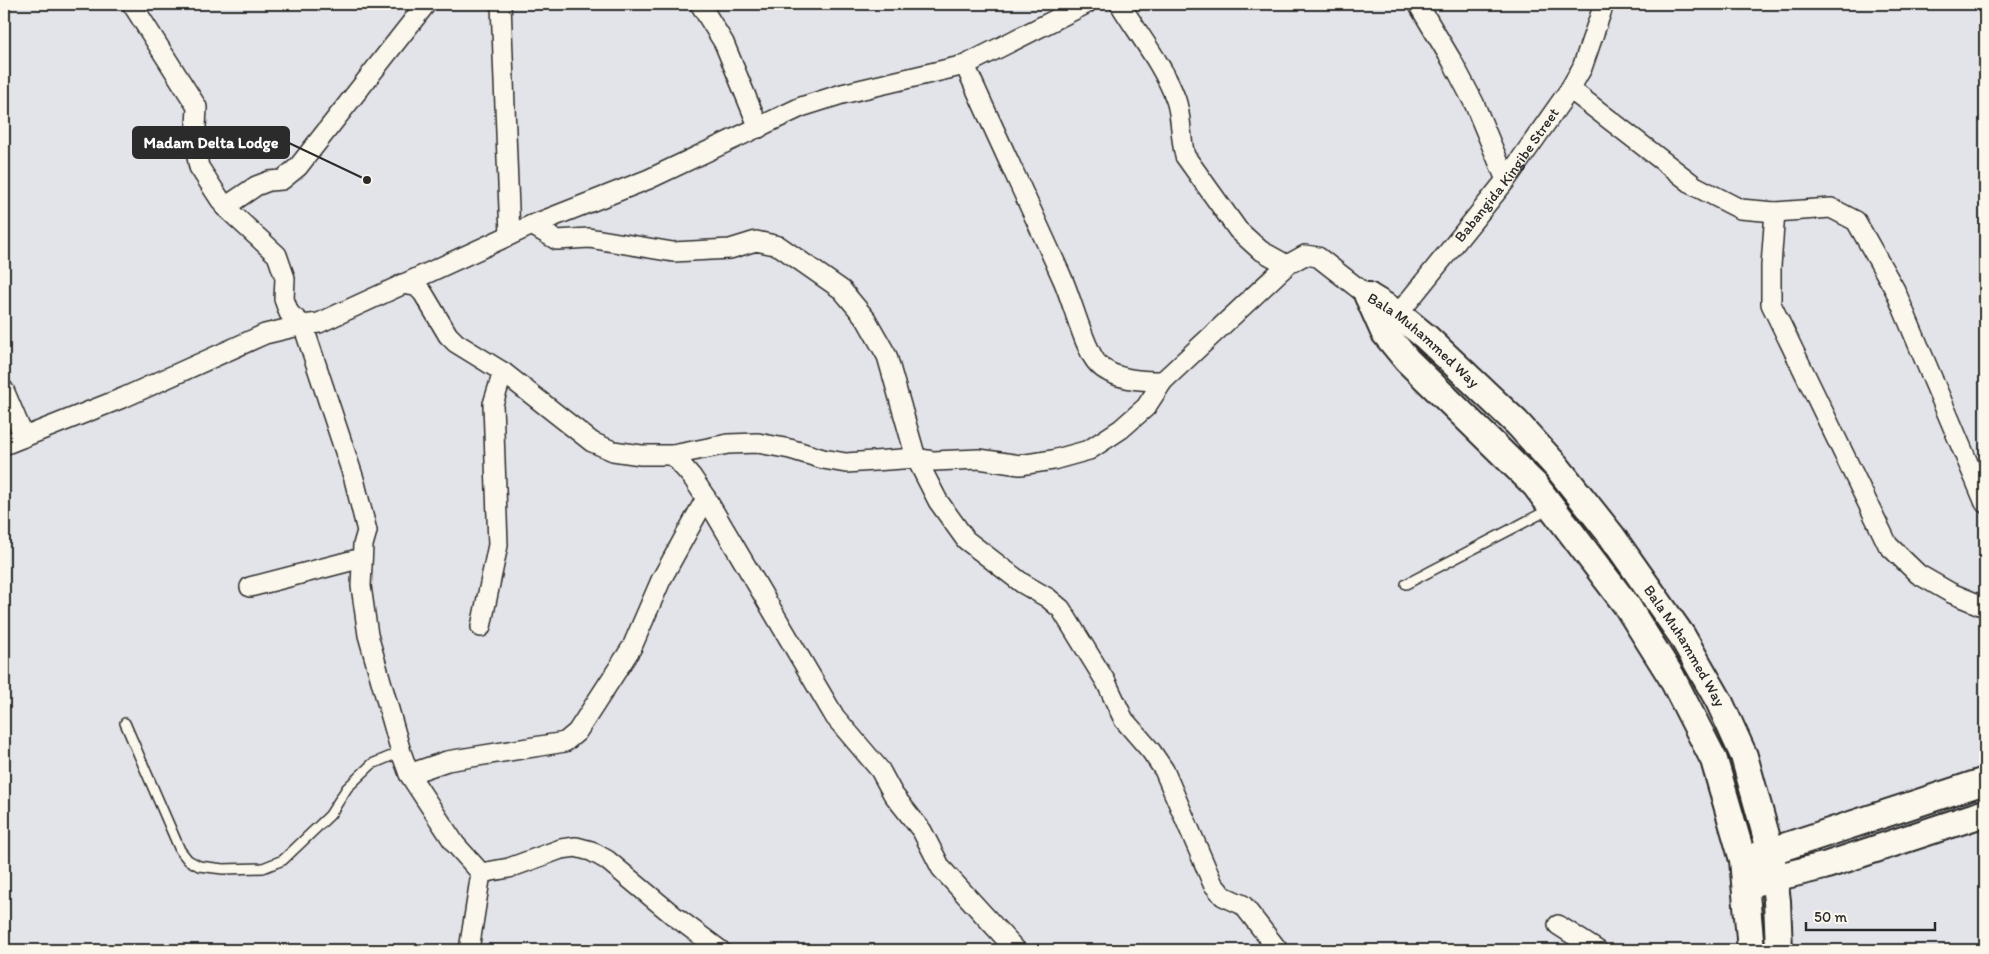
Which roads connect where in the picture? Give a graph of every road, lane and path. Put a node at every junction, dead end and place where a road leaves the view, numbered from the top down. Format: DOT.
graph roads {
  1 [pos="132,4"];
  2 [pos="426,4"];
  3 [pos="501,4"];
  4 [pos="700,4"];
  5 [pos="1086,4"];
  6 [pos="1120,4"];
  7 [pos="1418,4"];
  8 [pos="1604,4"];
  9 [pos="965,65"];
  10 [pos="1570,89"];
  11 [pos="759,128"];
  12 [pos="1506,180"];
  13 [pos="224,207"];
  14 [pos="1775,212"];
  15 [pos="532,225"];
  16 [pos="510,235"];
  17 [pos="1287,265"];
  18 [pos="402,284"];
  19 [pos="1368,296"];
  20 [pos="1391,323"];
  21 [pos="304,325"];
  22 [pos="503,372"];
  23 [pos="1163,381"];
  24 [pos="4,390"];
  25 [pos="24,437"];
  26 [pos="4,445"];
  27 [pos="673,456"];
  28 [pos="916,458"];
  29 [pos="706,498"];
  30 [pos="1985,503"];
  31 [pos="1552,508"];
  32 [pos="362,558"];
  33 [pos="1406,584"];
  34 [pos="250,588"];
  35 [pos="1985,607"];
  36 [pos="481,627"];
  37 [pos="124,723"];
  38 [pos="401,752"];
  39 [pos="409,774"];
  40 [pos="1985,781"];
  41 [pos="1985,813"];
  42 [pos="1771,853"];
  43 [pos="1745,872"];
  44 [pos="481,873"];
  45 [pos="1774,879"];
  46 [pos="1558,925"];
  47 [pos="469,950"];
  48 [pos="720,950"];
  49 [pos="1016,950"];
  50 [pos="1278,950"];
  51 [pos="1597,950"];
  52 [pos="1751,950"];
  53 [pos="1779,950"];
  1 -- 13 [label="street"];
  2 -- 13 [label="street"];
  3 -- 16 [label="street"];
  4 -- 11 [label="street"];
  5 -- 9 [label="street"];
  6 -- 17 [label="street"];
  7 -- 12 [label="street"];
  8 -- 10 [label="street, Babangida Kingibe Street"];
  9 -- 11 [label="street"];
  9 -- 23 [label="street"];
  10 -- 12 [label="street, Babangida Kingibe Street"];
  10 -- 14 [label="street"];
  11 -- 15 [label="street"];
  12 -- 20 [label="street, Babangida Kingibe Street"];
  13 -- 21 [label="street"];
  14 -- 30 [label="street"];
  14 -- 35 [label="street"];
  15 -- 16 [label="street"];
  15 -- 28 [label="street"];
  16 -- 18 [label="street"];
  17 -- 19 [label="street"];
  17 -- 23 [label="street"];
  18 -- 21 [label="street"];
  18 -- 22 [label="street"];
  19 -- 20 [label="street, Bala Muhammed Way"];
  20 -- 31 [label="street, Bala Muhammed Way"];
  20 -- 42 [label="street, Bala Muhammed Way"];
  21 -- 25 [label="street"];
  21 -- 32 [label="street"];
  22 -- 27 [label="street"];
  22 -- 36 [label="street"];
  23 -- 28 [label="street"];
  24 -- 25 [label="street"];
  25 -- 26 [label="street"];
  27 -- 28 [label="street"];
  27 -- 29 [label="street"];
  28 -- 50 [label="street"];
  29 -- 39 [label="street"];
  29 -- 49 [label="street"];
  31 -- 33 [label="lane"];
  31 -- 43 [label="street, Bala Muhammed Way"];
  32 -- 34 [label="street"];
  32 -- 38 [label="street"];
  37 -- 38 [label="lane"];
  38 -- 39 [label="street"];
  39 -- 44 [label="street"];
  40 -- 42 [label="street"];
  41 -- 45 [label="street"];
  42 -- 43 [label="street"];
  42 -- 45 [label="street, Bala Muhammed Way"];
  43 -- 45 [label="street"];
  43 -- 52 [label="street, Bala Muhammed Way"];
  44 -- 47 [label="street"];
  44 -- 48 [label="street"];
  45 -- 53 [label="street, Bala Muhammed Way"];
  46 -- 51 [label="street"];
}
